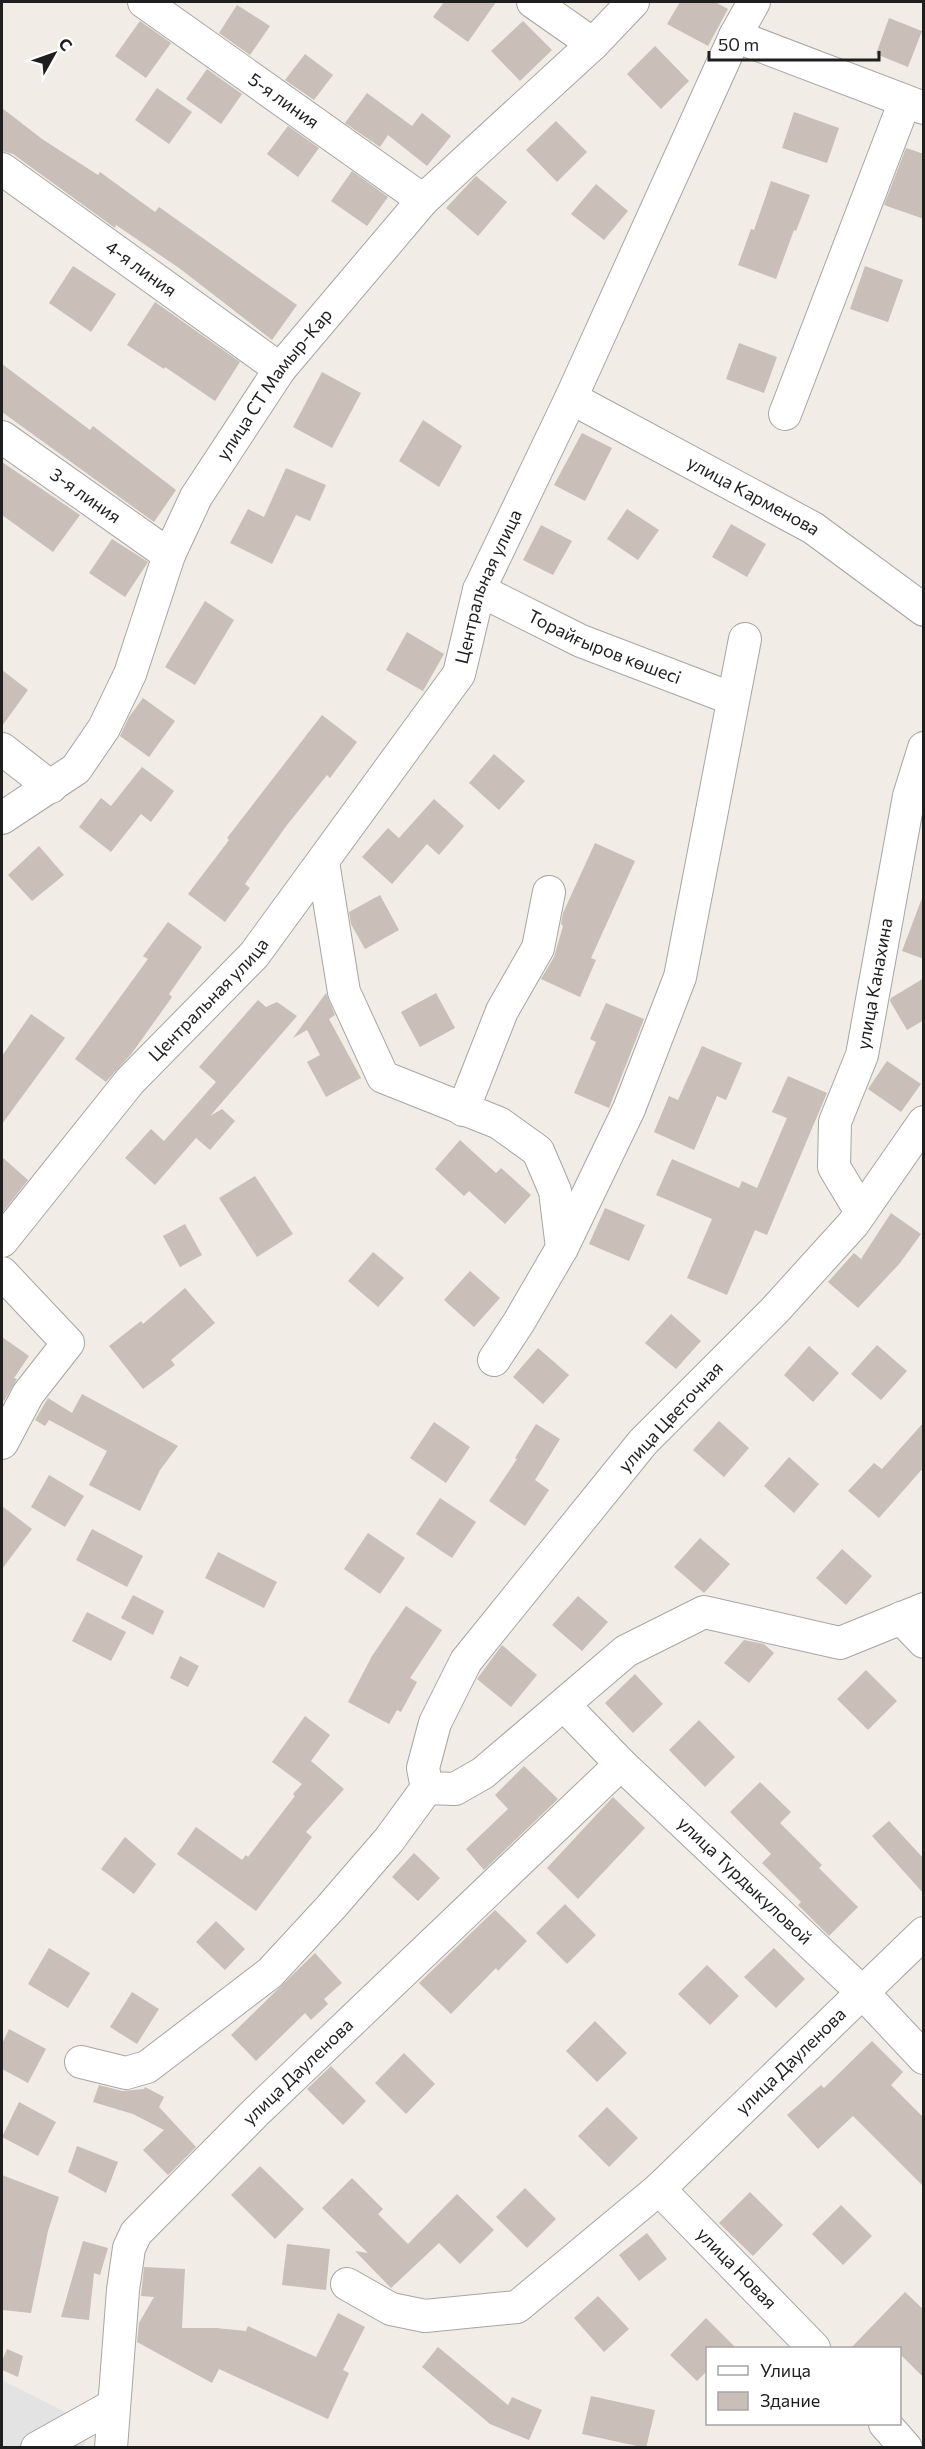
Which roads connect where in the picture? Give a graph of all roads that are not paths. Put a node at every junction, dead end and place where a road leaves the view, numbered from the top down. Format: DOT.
graph roads {
  1 [pos="144,2"];
  2 [pos="533,2"];
  3 [pos="633,2"];
  4 [pos="754,2"];
  5 [pos="735,36"];
  6 [pos="593,44"];
  7 [pos="914,105"];
  8 [pos="2,169"];
  9 [pos="423,200"];
  10 [pos="280,369"];
  11 [pos="571,398"];
  12 [pos="785,414"];
  13 [pos="2,437"];
  14 [pos="169,555"];
  15 [pos="479,590"];
  16 [pos="924,610"];
  17 [pos="745,639"];
  18 [pos="733,699"];
  19 [pos="924,748"];
  20 [pos="2,749"];
  21 [pos="51,787"];
  22 [pos="2,818"];
  23 [pos="323,862"];
  24 [pos="549,892"];
  25 [pos="463,1110"];
  26 [pos="924,1122"];
  27 [pos="861,1212"];
  28 [pos="2,1241"];
  29 [pos="562,1248"];
  30 [pos="2,1273"];
  31 [pos="494,1360"];
  32 [pos="2,1443"];
  33 [pos="912,1614"];
  34 [pos="924,1642"];
  35 [pos="564,1705"];
  36 [pos="621,1764"];
  37 [pos="427,1788"];
  38 [pos="924,1933"];
  39 [pos="862,1992"];
  40 [pos="924,2058"];
  41 [pos="81,2062"];
  42 [pos="659,2189"];
  43 [pos="347,2284"];
  44 [pos="812,2347"];
  45 [pos="114,2405"];
  46 [pos="886,2425"];
  47 [pos="36,2448"];
  48 [pos="111,2448"];
  49 [pos="906,2448"];
  1 -- 9 [label="street, 5-я линия"];
  2 -- 6 [label="street"];
  3 -- 6 [label="street, улица СТ Мамыр-Кар"];
  4 -- 5 [label="street, Центральная улица"];
  5 -- 7 [label="street"];
  5 -- 11 [label="street, Центральная улица"];
  6 -- 9 [label="street, улица СТ Мамыр-Кар"];
  7 -- 12 [label="street"];
  8 -- 10 [label="street, 4-я линия"];
  9 -- 10 [label="street, улица СТ Мамыр-Кар"];
  10 -- 14 [label="street, улица СТ Мамыр-Кар"];
  11 -- 15 [label="street, Центральная улица"];
  11 -- 16 [label="street, улица Карменова"];
  13 -- 14 [label="street, 3-я линия"];
  14 -- 21 [label="street, улица СТ Мамыр-Кар"];
  15 -- 18 [label="street, Торайғыров көшесі"];
  15 -- 23 [label="street, Центральная улица"];
  17 -- 18 [label="street"];
  18 -- 29 [label="street"];
  19 -- 27 [label="street, улица Канахина"];
  20 -- 21 [label="street"];
  21 -- 22 [label="street, улица СТ Мамыр-Кар"];
  23 -- 25 [label="street"];
  23 -- 28 [label="street, Центральная улица"];
  24 -- 25 [label="street"];
  25 -- 29 [label="street"];
  26 -- 27 [label="street, улица Цветочная"];
  27 -- 37 [label="street, улица Цветочная"];
  29 -- 31 [label="street"];
  30 -- 32 [label="street"];
  33 -- 34 [label="street"];
  33 -- 35 [label="street"];
  35 -- 36 [label="street, улица Турдыкуловой"];
  35 -- 37 [label="street"];
  36 -- 39 [label="street, улица Турдыкуловой"];
  36 -- 45 [label="street, улица Дауленова"];
  37 -- 41 [label="street"];
  38 -- 39 [label="street, улица Дауленова"];
  39 -- 40 [label="street, улица Турдыкуловой"];
  39 -- 42 [label="street, улица Дауленова"];
  42 -- 43 [label="street, улица Дауленова"];
  42 -- 44 [label="street, улица Новая"];
  45 -- 47 [label="street"];
  45 -- 48 [label="street, улица Дауленова"];
  46 -- 49 [label="street"];
}
